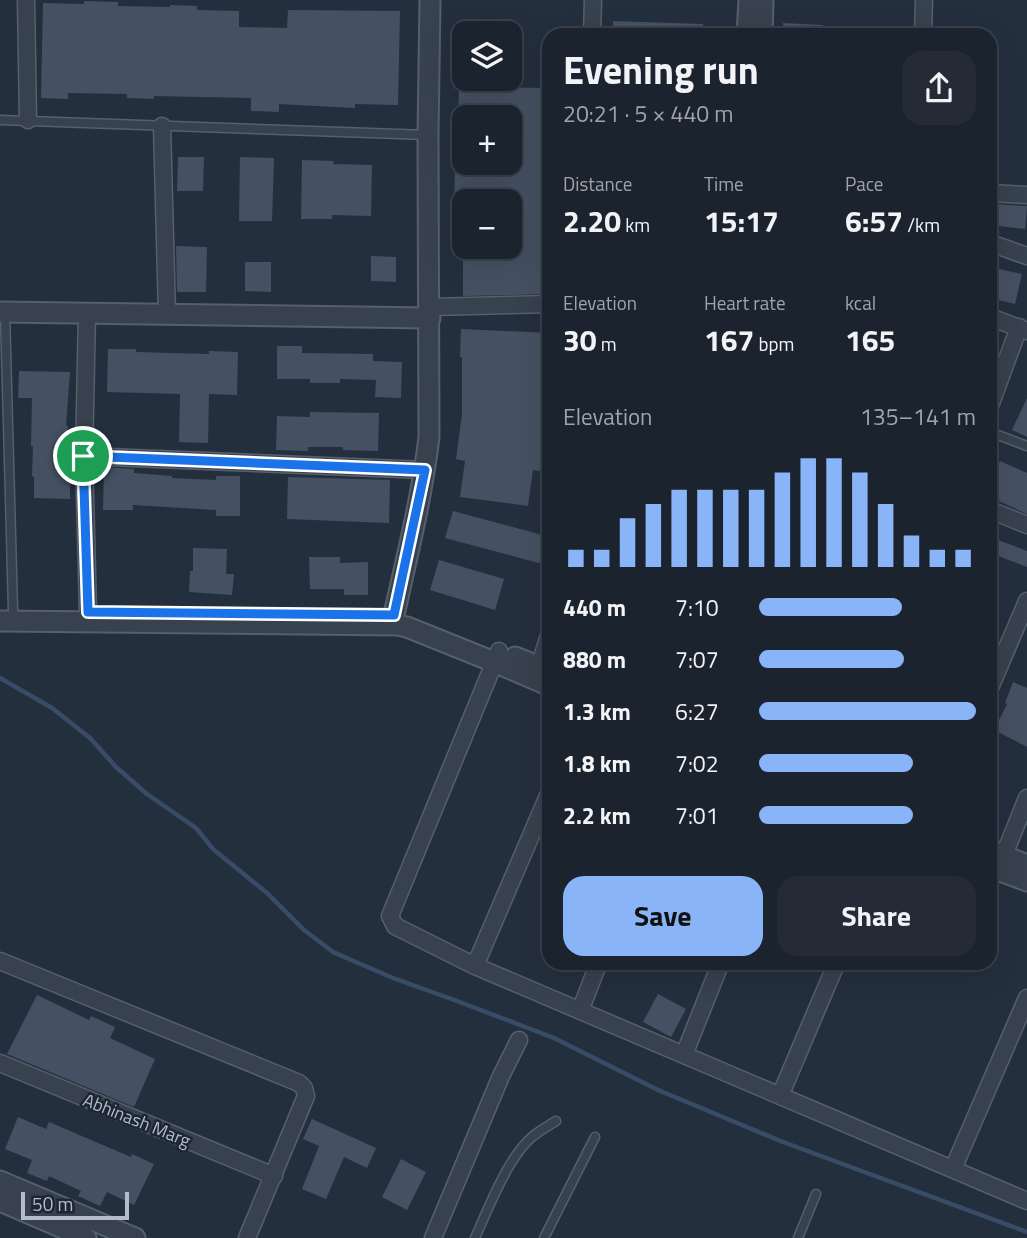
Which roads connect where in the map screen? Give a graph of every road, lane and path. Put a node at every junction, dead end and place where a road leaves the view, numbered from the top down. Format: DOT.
graph roads {
  1 [pos="26,0"];
  2 [pos="430,0"];
  3 [pos="593,0"];
  4 [pos="749,0"];
  5 [pos="763,0"];
  6 [pos="925,0"];
  7 [pos="592,28"];
  8 [pos="747,28"];
  9 [pos="762,28"];
  10 [pos="923,28"];
  11 [pos="0,120"];
  12 [pos="28,120"];
  13 [pos="162,126"];
  14 [pos="428,135"];
  15 [pos="997,193"];
  16 [pos="1027,195"];
  17 [pos="997,245"];
  18 [pos="1027,256"];
  19 [pos="542,305"];
  20 [pos="2,312"];
  21 [pos="87,313"];
  22 [pos="430,313"];
  23 [pos="167,315"];
  24 [pos="997,320"];
  25 [pos="1023,329"];
  26 [pos="997,390"];
  27 [pos="997,435"];
  28 [pos="1027,446"];
  29 [pos="83,456"];
  30 [pos="425,470"];
  31 [pos="997,513"];
  32 [pos="1027,525"];
  33 [pos="1027,601"];
  34 [pos="88,612"];
  35 [pos="4,613"];
  36 [pos="394,615"];
  37 [pos="496,656"];
  38 [pos="542,668"];
  39 [pos="997,672"];
  40 [pos="542,682"];
  41 [pos="1027,798"];
  42 [pos="542,810"];
  43 [pos="997,853"];
  44 [pos="997,858"];
  45 [pos="997,858"];
  46 [pos="1027,865"];
  47 [pos="1027,881"];
  48 [pos="0,961"];
  49 [pos="475,966"];
  50 [pos="596,970"];
  51 [pos="718,970"];
  52 [pos="834,970"];
  53 [pos="1027,998"];
  54 [pos="580,1010"];
  55 [pos="519,1040"];
  56 [pos="684,1055"];
  57 [pos="0,1063"];
  58 [pos="780,1096"];
  59 [pos="556,1121"];
  60 [pos="595,1137"];
  61 [pos="953,1169"];
  62 [pos="274,1176"];
  63 [pos="0,1181"];
  64 [pos="816,1194"];
  65 [pos="0,1201"];
  66 [pos="1027,1201"];
  67 [pos="86,1238"];
  68 [pos="135,1238"];
  69 [pos="247,1238"];
  70 [pos="433,1238"];
  71 [pos="475,1238"];
  72 [pos="544,1238"];
  73 [pos="798,1238"];
  1 -- 12 [label="street"];
  2 -- 14 [label="street"];
  3 -- 7 [label="street"];
  4 -- 8 [label="street"];
  5 -- 9 [label="street"];
  6 -- 10 [label="street"];
  11 -- 12 [label="lane"];
  12 -- 13 [label="lane"];
  13 -- 14 [label="lane"];
  13 -- 23 [label="street"];
  14 -- 22 [label="street"];
  15 -- 16 [label="street"];
  17 -- 18 [label="street"];
  19 -- 22 [label="street"];
  20 -- 21 [label="street"];
  20 -- 35 [label="lane"];
  21 -- 23 [label="street"];
  21 -- 29 [label="street"];
  22 -- 23 [label="street"];
  22 -- 30 [label="street"];
  24 -- 25 [label="street"];
  25 -- 26 [label="street"];
  27 -- 28 [label="lane"];
  29 -- 30 [label="street"];
  29 -- 34 [label="street"];
  30 -- 36 [label="street"];
  31 -- 32 [label="street"];
  33 -- 39 [label="street"];
  34 -- 35 [label="street"];
  34 -- 36 [label="street"];
  35 -- 37 [label="street"];
  36 -- 37 [label="street"];
  37 -- 38 [label="street"];
  37 -- 40 [label="street"];
  37 -- 49 [label="street"];
  41 -- 43 [label="street"];
  42 -- 49 [label="street"];
  44 -- 46 [label="street"];
  45 -- 47 [label="street"];
  48 -- 62 [label="street"];
  49 -- 54 [label="street"];
  50 -- 54 [label="street"];
  51 -- 56 [label="street"];
  52 -- 58 [label="street"];
  53 -- 61 [label="street"];
  54 -- 56 [label="street"];
  55 -- 70 [label="street"];
  56 -- 58 [label="street"];
  57 -- 62 [label="street, Abhinash Marg"];
  58 -- 61 [label="street"];
  59 -- 71 [label="lane"];
  60 -- 72 [label="lane"];
  61 -- 66 [label="street"];
  62 -- 69 [label="street"];
  63 -- 68 [label="street"];
  64 -- 73 [label="lane"];
  65 -- 67 [label="street"];
}
